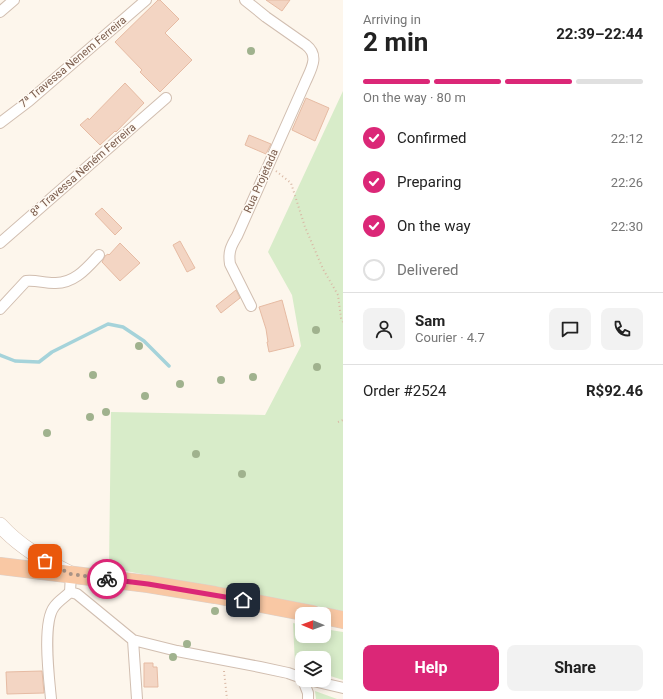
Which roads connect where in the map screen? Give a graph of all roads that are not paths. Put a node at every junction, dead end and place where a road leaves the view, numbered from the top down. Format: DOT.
graph roads {
  1 [pos="14,0"];
  2 [pos="146,0"];
  3 [pos="245,0"];
  4 [pos="0,12"];
  5 [pos="166,98"];
  6 [pos="0,123"];
  7 [pos="0,243"];
  8 [pos="99,255"];
  9 [pos="251,306"];
  10 [pos="0,309"];
  11 [pos="0,525"];
  12 [pos="0,566"];
  13 [pos="71,574"];
  14 [pos="70,592"];
  15 [pos="295,610"];
  16 [pos="331,617"];
  17 [pos="343,620"];
  18 [pos="133,640"];
  19 [pos="295,676"];
  20 [pos="331,685"];
  21 [pos="306,687"];
  22 [pos="343,688"];
  23 [pos="51,699"];
  24 [pos="137,699"];
  25 [pos="308,699"];
  1 -- 4 [label="street"];
  2 -- 6 [label="street, 7ª Travessa Nenem Ferreira"];
  3 -- 9 [label="street, Rua Projetada"];
  5 -- 7 [label="street, 8ª Travessa Neném Ferreira"];
  8 -- 10 [label="street"];
  11 -- 13 [label="main road"];
  12 -- 13 [label="highway"];
  13 -- 14 [label="street"];
  13 -- 15 [label="highway"];
  14 -- 18 [label="street"];
  14 -- 23 [label="street"];
  16 -- 17 [label="highway"];
  18 -- 19 [label="street"];
  18 -- 24 [label="street"];
  20 -- 22 [label="street"];
  21 -- 25 [label="street"];
}
